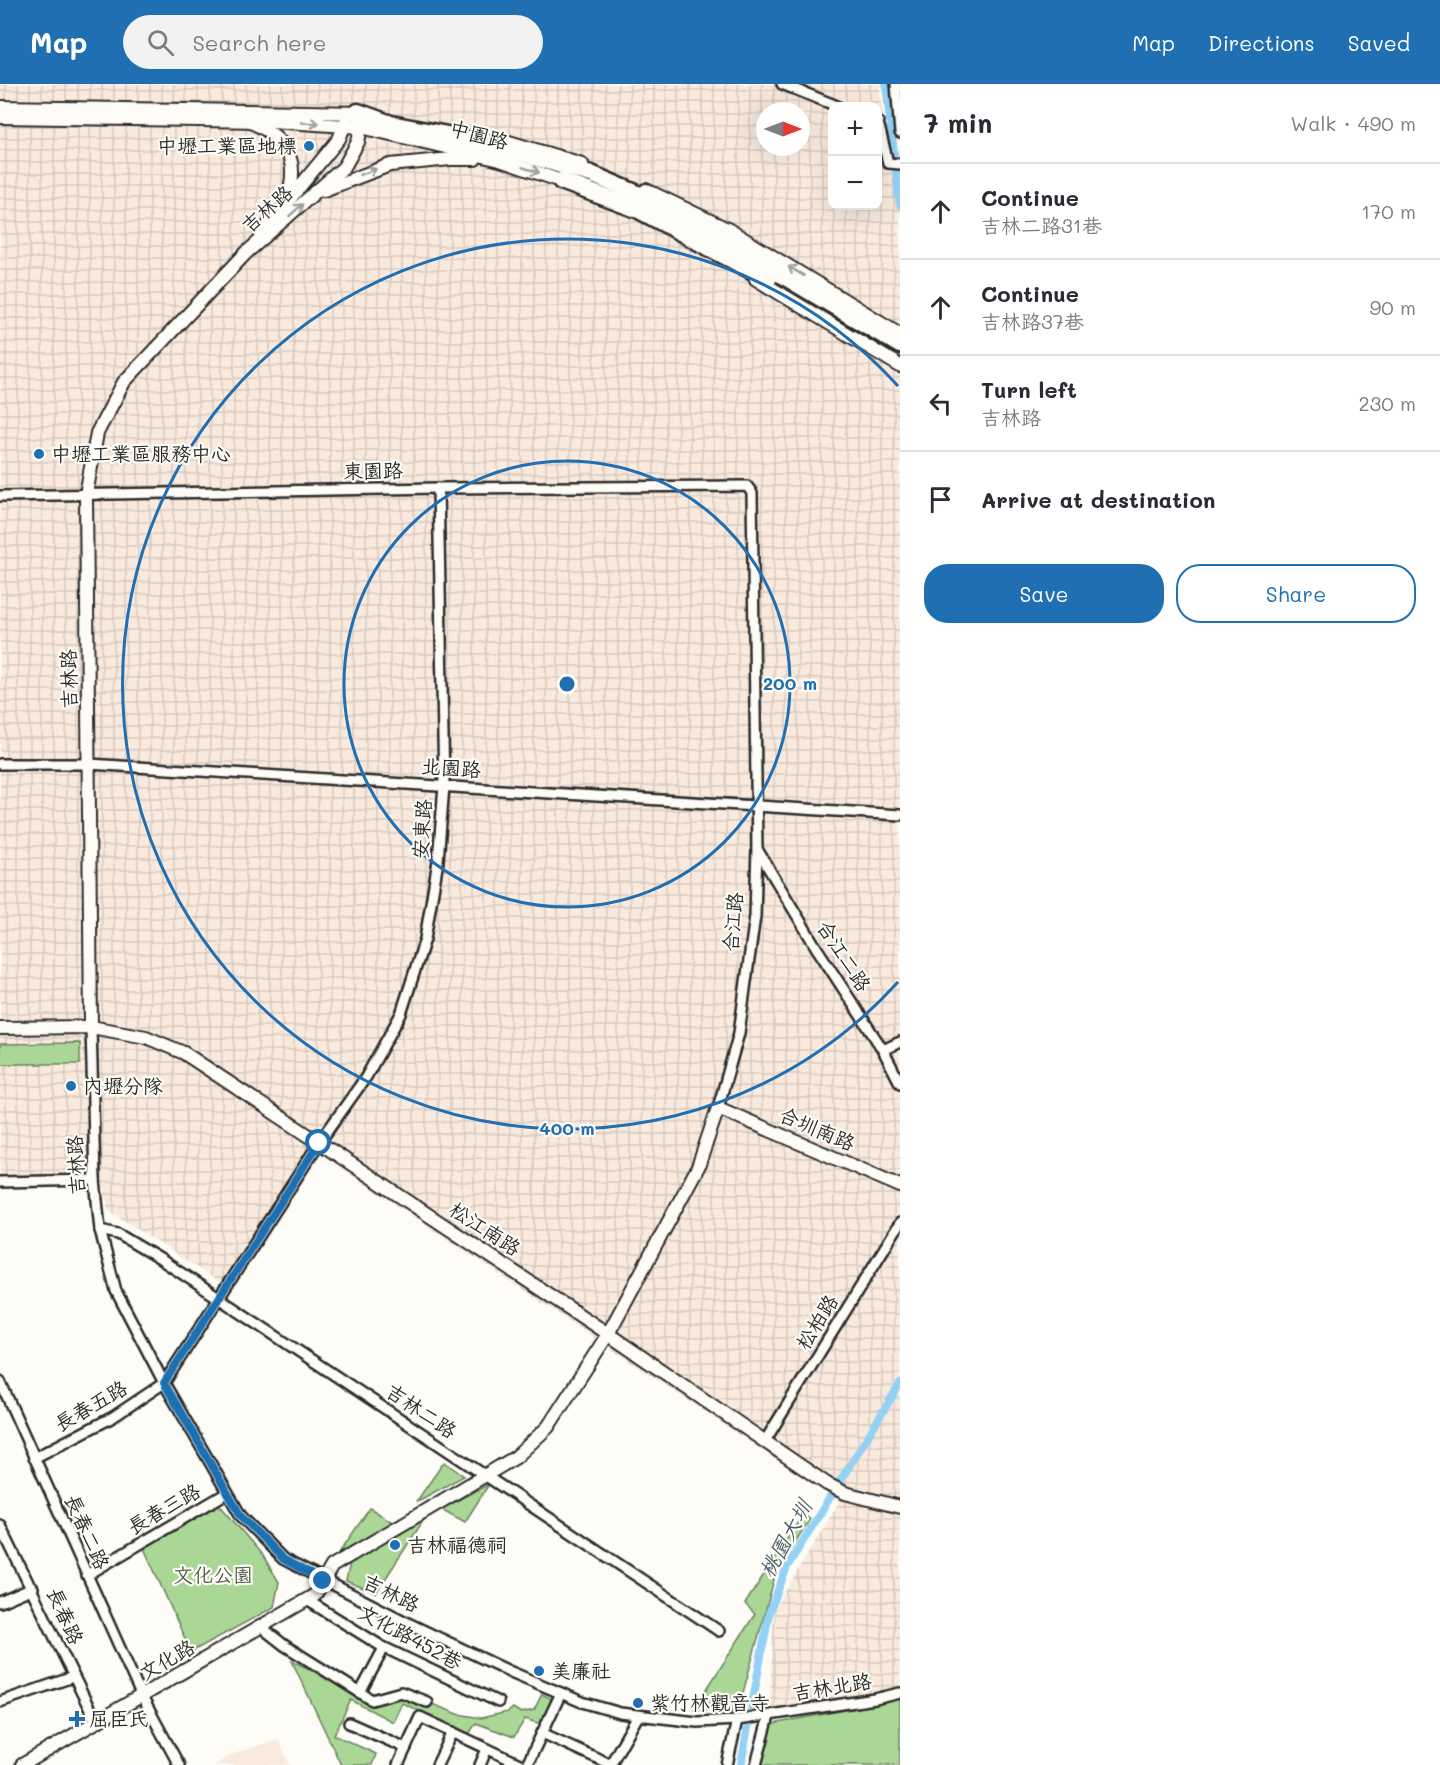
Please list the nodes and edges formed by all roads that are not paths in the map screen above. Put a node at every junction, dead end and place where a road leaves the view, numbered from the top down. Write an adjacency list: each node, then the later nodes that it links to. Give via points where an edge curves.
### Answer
1 (782, 84): 3 (street)
2 (896, 84): 9 (street)
3 (828, 102)
4 (0, 107): 6 (street, 中園路)
5 (0, 117): 7 (street)
6 (356, 117): 8 (street); 11 (street, 中園路); 14 (street, 吉林路, via 353,155); 16 (highway, via 483,142 548,161 591,174); 18 (street, 中園路, one-way to 6, via 729,230 605,172 513,142)
7 (248, 121): 8 (street, one-way to 8); 15 (street, via 274,134 292,161 293,179)
8 (346, 126): 15 (street, 吉林路)
9 (900, 133)
10 (882, 138): 12 (street, via 888,163)
11 (500, 160): 13 (street, 中園路, one-way to 13); 14 (street, one-way to 11, via 390,165 451,159)
12 (900, 164)
13 (561, 181): 16 (highway); 19 (street, 中園路, via 666,228)
14 (314, 194): 17 (street, 吉林路, one-way to 14)
15 (287, 201): 17 (street, 吉林路)
16 (642, 203): 20 (highway, via 698,225); 21 (highway)
17 (246, 254): 25 (street, 吉林路, via 124,382 97,433)
18 (900, 334)
19 (865, 345): 21 (street); 22 (street, 中園路)
20 (900, 345)
21 (900, 358)
22 (900, 366)
23 (747, 486): 24 (street, 東園路); 30 (street, 合江路, via 752,493)
24 (438, 488): 25 (street, 東園路); 29 (street, 安東路)
25 (86, 495): 26 (street, 東園路); 28 (street, 吉林路)
26 (0, 496)
27 (0, 764): 28 (street, 北園路)
28 (89, 764): 29 (street, 北園路); 33 (street, 吉林路)
29 (444, 786): 30 (street, 北園路); 39 (street, 安東路, via 438,861 425,939 405,1005 366,1077)
30 (756, 806): 31 (street, 北園路); 32 (street, 合江路)
31 (900, 815)
32 (758, 849): 36 (street, 合江二路); 38 (street, 合江路, via 755,916 739,1033)
33 (91, 1027): 34 (street, 松江南路); 39 (street, 松江南路, via 146,1037 184,1053); 40 (street, 吉林路)
34 (0, 1028)
35 (900, 1042): 36 (street)
36 (883, 1050): 37 (street, 合江二路)
37 (900, 1083)
38 (718, 1108): 42 (street, 合圳南路); 46 (street, 合江路, via 698,1167)
39 (319, 1143): 45 (street, 安東路); 46 (street, 松江南路)
40 (95, 1180): 41 (street); 44 (street, 吉林路)
41 (0, 1182)
42 (900, 1186)
43 (900, 1223): 49 (street, 松柏路)
44 (100, 1230): 45 (street, 吉林二路, via 118,1234); 48 (street, 吉林路, via 116,1291)
45 (221, 1299): 48 (street, 安東路); 51 (street, 吉林二路)
46 (608, 1334): 49 (street, 松江南路); 51 (street, 合江路, via 543,1433 516,1457)
47 (0, 1381): 50 (street, 長春二路)
48 (164, 1383): 50 (street, 長春五路, via 113,1417); 52 (street, 吉林路)
49 (765, 1441): 53 (street, 松江南路, via 845,1493)
50 (34, 1458): 55 (street, 長春二路)
51 (484, 1476): 56 (street, 文化路, via 332,1566); 61 (street, 吉林二路)
52 (227, 1494): 55 (street, 長春三路); 56 (street, 吉林路, via 241,1516 283,1559)
53 (900, 1507)
54 (0, 1526): 57 (street, 長春路)
55 (87, 1575): 67 (street, 長春二路)
56 (323, 1581): 58 (street, 文化路); 65 (street, 吉林路)
57 (33, 1588): 59 (street); 63 (street, 長春路)
58 (307, 1600): 60 (street, 文化路); 62 (street, 文化路452巷)
59 (0, 1602)
60 (261, 1627): 64 (street); 67 (street, 文化路)
61 (719, 1631)
62 (384, 1648): 64 (street); 70 (street, 文化路452巷)
63 (73, 1677): 68 (street); 74 (street, 長春路)
64 (360, 1693): 69 (street, via 372,1700 402,1692)
65 (561, 1693): 71 (street, 吉林路); 77 (street)
66 (900, 1693): 72 (street, 吉林北路)
67 (142, 1697): 74 (street, 文化路); 81 (street, 長春二路)
68 (0, 1702)
69 (427, 1702)
70 (498, 1702)
71 (638, 1716): 73 (street, 吉林路, via 697,1722); 87 (street)
72 (769, 1716): 73 (street, 吉林路); 89 (street)
73 (741, 1719): 88 (street)
74 (96, 1722): 80 (street, 文化路)
75 (349, 1723): 78 (street)
76 (453, 1732): 78 (street, via 420,1717); 79 (street); 83 (street)
77 (542, 1733): 86 (street); 87 (street)
78 (406, 1748): 82 (street)
79 (487, 1749): 84 (street); 85 (street)
80 (22, 1765)
81 (178, 1765)
82 (398, 1765)
83 (437, 1765)
84 (480, 1765)
85 (522, 1765)
86 (527, 1765)
87 (611, 1765)
88 (727, 1765)
89 (756, 1765)

